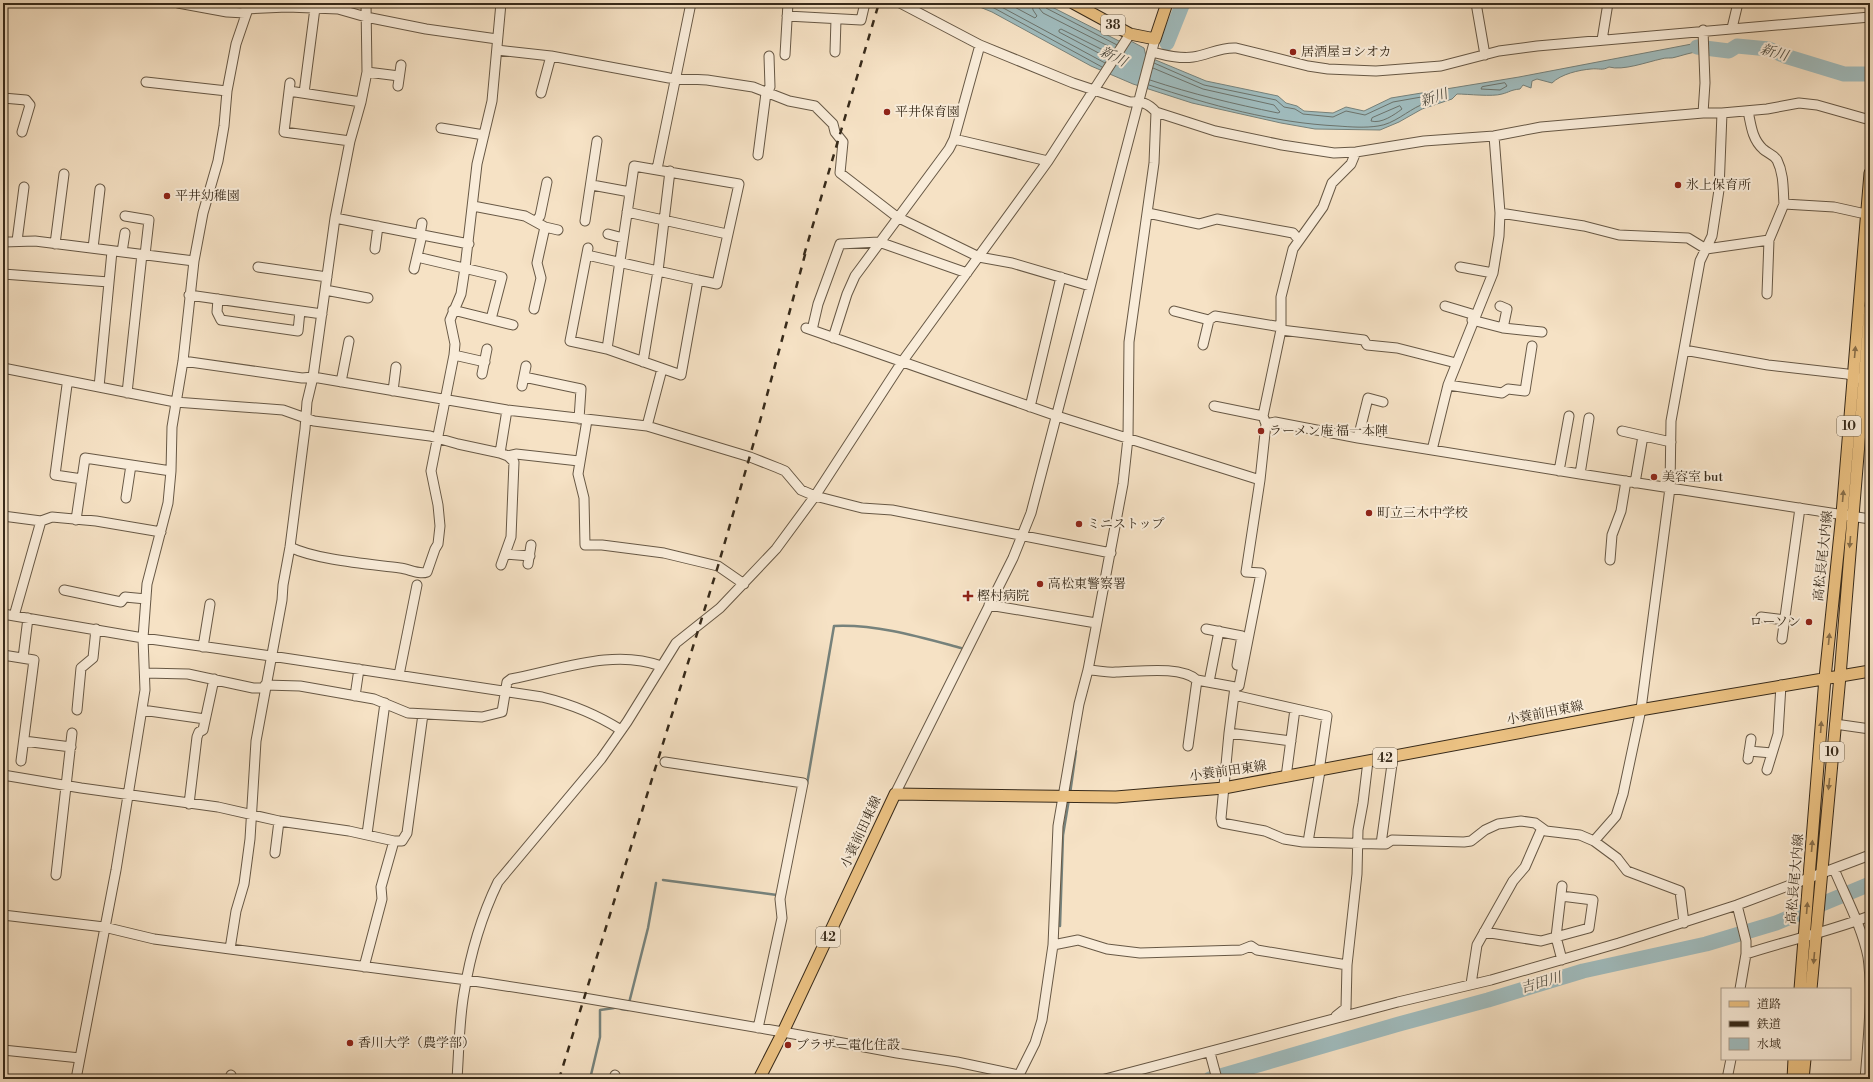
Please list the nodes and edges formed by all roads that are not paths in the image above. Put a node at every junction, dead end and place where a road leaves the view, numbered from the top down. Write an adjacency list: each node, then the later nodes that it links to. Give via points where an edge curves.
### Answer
1 (178, 3): 13 (street, via 227,12)
2 (366, 3): 16 (street)
3 (501, 3): 22 (street)
4 (691, 3): 35 (street)
5 (788, 3): 15 (street)
6 (865, 3): 18 (street, via 861,20)
7 (900, 3): 24 (street)
8 (1073, 3): 21 (main road, 38)
9 (1167, 3): 25 (main road)
10 (1476, 3): 29 (street)
11 (1608, 3): 23 (street)
12 (1738, 3): 19 (street)
13 (247, 8): 14 (street); 39 (street, via 236,44)
14 (315, 8): 16 (street, via 338,9); 40 (street)
15 (787, 16): 18 (street); 28 (street)
16 (366, 17): 22 (street, via 426,29); 33 (street)
17 (1870, 17): 19 (street)
18 (836, 18): 27 (street)
19 (1732, 28): 20 (street)
20 (1703, 30): 23 (street); 48 (street)
21 (1128, 36): 25 (main road, 38); 38 (street)
22 (497, 38): 26 (street)
23 (1602, 40): 29 (street, via 1515,48)
24 (980, 45): 38 (street); 55 (street)
25 (1153, 49): 29 (street, via 1170,57 1192,57 1236,48 1308,66 1376,71 1441,66); 44 (street)
26 (497, 50): 30 (street); 53 (street, via 492,101)
27 (835, 52)
28 (785, 55)
29 (1485, 55)
30 (551, 56): 35 (street); 41 (street)
31 (769, 56): 42 (street, via 770,87)
32 (401, 65): 34 (street)
33 (366, 72): 34 (street); 45 (street)
34 (399, 76): 37 (street)
35 (676, 78): 42 (street, via 753,87); 61 (street)
36 (146, 82): 39 (street)
37 (398, 86)
38 (1094, 90): 44 (street, via 1130,102); 60 (street)
39 (227, 91): 106 (street, via 218,161 203,213)
40 (304, 93): 45 (street); 56 (street, via 290,87 284,132)
41 (541, 93)
42 (766, 93): 59 (street); 77 (street, via 815,106 833,124 835,132 843,142 840,173)
43 (3, 98): 52 (street, via 26,100 30,105)
44 (1139, 101): 46 (street, via 1150,105); 120 (street)
45 (361, 102): 56 (street)
46 (1156, 112): 58 (street, via 1215,131 1282,145 1334,153); 73 (street, via 1154,163)
47 (1748, 112): 49 (street); 50 (street, via 1798,103 1817,105); 70 (street, via 1755,141 1778,162 1783,177)
48 (1703, 113): 49 (street); 54 (street, via 1541,128)
49 (1722, 113): 100 (street, via 1719,190 1712,236)
50 (1870, 120)
51 (441, 128): 53 (street)
52 (22, 132)
53 (484, 135): 71 (street, via 477,164)
54 (1494, 136): 58 (street, via 1424,141); 75 (street)
55 (954, 139): 60 (street); 77 (street)
56 (350, 141): 78 (street)
57 (597, 141): 66 (street)
58 (1356, 152): 91 (street, via 1351,164 1332,183 1323,207)
59 (758, 155)
60 (1048, 161): 105 (street)
61 (657, 169): 62 (street); 69 (street, via 634,166)
62 (670, 171): 81 (street); 88 (street, via 739,184)
63 (1870, 173): 74 (main road, 高松長尾大内線 / 10)
64 (64, 174): 96 (street)
65 (547, 182): 79 (street, via 540,216)
66 (592, 185): 69 (street); 80 (street)
67 (24, 188): 93 (street)
68 (100, 188): 98 (street)
69 (630, 192): 72 (street)
70 (1784, 204): 74 (street, via 1834,207); 92 (street)
71 (473, 206): 79 (street, via 525,216); 97 (street)
72 (627, 212): 81 (street); 90 (street)
73 (1148, 213): 91 (street, via 1199,224 1217,219 1293,233); 185 (street, via 1129,342)
74 (1868, 213): 160 (main road, 高松長尾大内線 / 10, one-way to 74)
75 (1500, 214): 100 (street, via 1584,226 1618,235 1688,238); 114 (street)
76 (125, 216): 103 (street, via 149,220)
77 (897, 217): 95 (street); 105 (street)
78 (335, 218): 83 (street); 116 (street)
79 (536, 221): 84 (street)
80 (585, 221)
81 (664, 221): 88 (street); 112 (street)
82 (422, 223): 89 (street)
83 (381, 224): 89 (street); 99 (street)
84 (545, 227): 85 (street); 128 (street, via 533,263 541,278)
85 (558, 230)
86 (125, 233): 102 (street)
87 (608, 234): 90 (street)
88 (727, 234): 118 (street, via 716,284)
89 (421, 235): 97 (street); 104 (street)
90 (623, 238): 107 (street)
91 (1299, 240): 138 (street, via 1293,249 1280,297)
92 (1769, 240): 100 (street); 122 (street)
93 (17, 241): 94 (street); 96 (street)
94 (3, 242)
95 (879, 242): 113 (street); 142 (street, via 855,276); 142 (street, via 840,244 809,329)
96 (55, 244): 98 (street)
97 (469, 244): 110 (street)
98 (93, 248): 101 (street)
99 (375, 249)
100 (1706, 249): 148 (street, via 1700,261)
101 (112, 251): 102 (street); 119 (street)
102 (122, 252): 103 (street)
103 (143, 254): 106 (street); 168 (street)
104 (417, 257): 110 (street); 111 (street)
105 (979, 257): 113 (street); 117 (street)
106 (194, 261): 123 (street)
107 (620, 262): 112 (street); 147 (street); 147 (street, via 588,252 570,341)
108 (258, 267): 116 (street)
109 (1460, 267): 114 (street)
110 (465, 268): 130 (street, via 461,294); 135 (street, via 502,277)
111 (414, 269)
112 (658, 270): 118 (street); 152 (street)
113 (967, 273): 153 (street)
114 (1493, 273): 134 (street)
115 (3, 274): 119 (street)
116 (327, 277): 121 (street)
117 (1061, 277): 120 (street); 173 (street)
118 (698, 280): 158 (street, via 681,375)
119 (109, 282): 166 (street)
120 (1090, 286): 175 (street)
121 (325, 290): 124 (street); 133 (street)
122 (1767, 294)
123 (189, 295): 125 (street); 150 (street)
124 (368, 298)
125 (218, 299): 131 (street); 131 (street, via 217,312 221,320 298,331)
126 (1445, 306): 134 (street)
127 (1500, 306): 139 (street, via 1506,309)
128 (534, 308)
129 (1870, 308): 141 (main road, 高松長尾大内線 / 10)
130 (453, 310): 135 (street); 149 (street, via 450,320 455,344)
131 (300, 311): 133 (street)
132 (1174, 311): 136 (street)
133 (322, 314): 161 (street)
134 (1473, 318): 139 (street); 154 (street)
135 (491, 319): 137 (street)
136 (1209, 320): 138 (street, via 1215,316); 144 (street)
137 (513, 325)
138 (1281, 328): 154 (street, via 1364,340 1367,345 1397,348); 180 (street)
139 (1504, 328): 140 (street)
140 (1542, 332)
141 (1869, 333): 162 (main road, 高松長尾大内線 / 10)
142 (833, 338): 153 (street)
143 (349, 341): 163 (street)
144 (1204, 345)
145 (1532, 346): 165 (street, via 1525,391 1508,388 1502,393)
146 (487, 348): 151 (street)
147 (607, 349): 152 (street)
148 (1684, 350): 160 (street, via 1768,365 1825,370); 187 (street, via 1671,421)
149 (454, 355): 151 (street); 169 (street)
150 (183, 361): 161 (street); 170 (street)
151 (485, 362): 159 (street)
152 (643, 362): 158 (street)
153 (902, 362): 173 (street); 199 (street)
154 (1456, 363): 165 (street)
155 (526, 366): 179 (street, via 523,381 581,389)
156 (396, 367): 167 (street)
157 (3, 368): 166 (street)
158 (662, 369): 181 (street)
159 (482, 374)
160 (1853, 376): 162 (street); 202 (main road, 高松長尾大内線 / 10, one-way to 160)
161 (313, 378): 163 (street); 177 (street)
162 (1867, 381): 202 (main road, 高松長尾大内線 / 10)
163 (341, 382): 167 (street)
164 (67, 385): 195 (street, via 55,475)
165 (1448, 385): 188 (street)
166 (99, 387): 168 (street)
167 (393, 391): 169 (street)
168 (127, 393): 170 (street)
169 (445, 399): 174 (street); 184 (street)
170 (175, 402): 177 (street, via 283,410); 193 (street)
171 (1383, 402): 186 (street, via 1368,398)
172 (1214, 406): 180 (street)
173 (1030, 407): 175 (street)
174 (507, 410): 179 (street); 189 (street)
175 (1057, 416): 185 (street); 208 (street, via 1031,513)
176 (1569, 416): 192 (street)
177 (305, 418): 184 (street); 210 (street)
178 (1589, 418): 194 (street)
179 (583, 420): 181 (street); 190 (street)
180 (1265, 420): 186 (street); 196 (street)
181 (647, 426): 199 (street, via 778,468 785,471 801,490)
182 (1622, 431): 183 (street)
183 (1643, 436): 187 (street); 197 (street)
184 (438, 438): 189 (street); 210 (street, via 431,471 440,526 438,544 427,572 424,574 405,568 318,556)
185 (1128, 438): 196 (street); 211 (street)
186 (1358, 438): 188 (street)
187 (1671, 442): 198 (street)
188 (1432, 450): 192 (street)
189 (504, 454): 190 (street); 212 (street, via 514,462 511,537)
190 (579, 461): 215 (street, via 578,474 584,498 585,545 664,553 718,566)
191 (131, 465): 193 (street); 195 (street, via 85,458); 200 (street)
192 (1559, 470): 194 (street)
193 (171, 472): 207 (street, via 168,504)
194 (1580, 474): 197 (street)
195 (82, 479): 205 (street)
196 (1260, 480): 249 (street, via 1246,572 1261,574 1239,686)
197 (1630, 482): 198 (street); 213 (street, via 1612,535)
198 (1670, 488): 201 (street); 254 (street)
199 (815, 496): 208 (street, via 862,508 892,510); 215 (street, via 776,549)
200 (126, 498)
201 (1800, 508): 202 (street); 225 (street)
202 (1847, 515): 204 (street); 242 (main road, 高松長尾大内線 / 10, one-way to 242); 243 (main road, 高松長尾大内線 / 10, one-way to 202)
203 (3, 516): 206 (street)
204 (1870, 519)
205 (76, 520): 206 (street, via 52,517); 207 (street)
206 (41, 521): 222 (street)
207 (160, 532): 218 (street, via 147,584)
208 (1022, 536): 211 (street); 220 (street)
209 (531, 545): 212 (street, via 529,560)
210 (290, 548): 234 (street)
211 (1111, 553): 226 (street)
212 (505, 554): 214 (street)
213 (1610, 560)
214 (501, 565)
215 (744, 584): 236 (street, via 720,608 676,644)
216 (417, 585): 241 (street)
217 (64, 590): 218 (street, via 121,602 125,597)
218 (146, 599): 230 (street)
219 (210, 604): 232 (street)
220 (989, 605): 226 (street); 280 (street)
221 (3, 614): 222 (street)
222 (14, 616): 224 (street)
223 (1761, 617): 225 (street)
224 (28, 618): 227 (street); 235 (street)
225 (1785, 620): 231 (street)
226 (1096, 623): 238 (street)
227 (96, 629): 230 (street); 255 (street, via 93,658 81,668)
228 (1206, 629): 229 (street)
229 (1219, 631): 246 (street); 249 (street, via 1242,636)
230 (143, 638): 232 (street); 240 (street)
231 (1782, 639)
232 (203, 647): 234 (street)
233 (3, 656): 235 (street)
234 (271, 656): 237 (street); 248 (street)
235 (23, 658): 266 (street, via 34,660)
236 (661, 666): 250 (street, via 645,660 601,660 511,679 507,682); 261 (street)
237 (360, 669): 241 (street); 251 (street)
238 (1088, 670): 245 (street, via 1159,670 1192,676); 282 (street, via 1079,704)
239 (1870, 671): 242 (main road, 小蓑前田東線 / 42)
240 (145, 673): 244 (street, via 188,674); 256 (street)
241 (399, 675): 250 (street)
242 (1840, 676): 243 (main road, 小蓑前田東線 / 42); 259 (main road, 高松長尾大内線 / 10)
243 (1825, 678): 247 (main road, 小蓑前田東線 / 42); 297 (main road, 高松長尾大内線 / 10, one-way to 243)
244 (214, 679): 248 (street, via 253,688); 258 (street)
245 (1197, 680): 246 (street); 267 (street)
246 (1209, 682): 249 (street)
247 (1781, 685): 254 (main road, 小蓑前田東線 / 42); 269 (street, via 1778,734)
248 (265, 687): 251 (street, via 300,686); 284 (street, via 256,742)
249 (1234, 689): 253 (street); 263 (street)
250 (505, 692): 257 (street, via 502,712 494,715 482,717); 261 (street, via 558,701 602,718)
251 (355, 696): 252 (street)
252 (385, 703): 257 (street, via 408,713); 287 (street)
253 (1295, 709): 265 (street); 275 (street, via 1327,716)
254 (1641, 709): 270 (main road, 小蓑前田東線 / 42); 290 (street, via 1616,816)
255 (77, 710)
256 (142, 710): 258 (street); 281 (street)
257 (422, 714): 288 (street, via 407,833 402,841)
258 (205, 718): 283 (street, via 203,730 197,737)
259 (1835, 724): 260 (street); 297 (main road, 高松長尾大内線 / 10, one-way to 297)
260 (1870, 729)
261 (621, 730): 315 (street, via 601,758 498,882 479,929)
262 (72, 733): 268 (street)
263 (1229, 733): 265 (street); 279 (street)
264 (1751, 738): 269 (street, via 1749,755)
265 (1291, 741): 277 (street)
266 (24, 742): 268 (street); 271 (street)
267 (1188, 746)
268 (70, 747): 278 (street)
269 (1772, 753): 274 (street)
270 (1393, 757): 272 (main road, 小蓑前田東線 / 42); 292 (street)
271 (21, 761)
272 (1368, 761): 275 (main road, 小蓑前田東線 / 42); 291 (street)
273 (665, 762): 321 (street, via 803,783 780,899 782,918)
274 (1767, 770)
275 (1319, 771): 277 (main road, 小蓑前田東線 / 42); 289 (street)
276 (3, 775): 278 (street)
277 (1286, 777): 279 (main road, 小蓑前田東線 / 42)
278 (66, 785): 281 (street); 296 (street)
279 (1224, 788): 282 (main road, 小蓑前田東線 / 42, via 1116,797); 289 (street, via 1222,823 1265,831 1284,839)
280 (895, 794): 282 (main road, 小蓑前田東線 / 42); 322 (main road, 小蓑前田東線 / 42)
281 (128, 795): 283 (street); 305 (street)
282 (1063, 797): 309 (street, via 1055,864)
283 (189, 804): 284 (street, via 218,807)
284 (252, 816): 285 (street); 310 (street, via 244,884 236,910)
285 (279, 821): 287 (street); 293 (street)
286 (1542, 828): 290 (street, via 1546,831 1580,835); 292 (street, via 1535,823 1521,821 1498,824 1484,830 1472,841 1392,840); 306 (street, via 1525,867 1513,881)
287 (368, 834): 288 (street)
288 (394, 841): 314 (street, via 380,888 382,899)
289 (1308, 842): 291 (street)
290 (1594, 842): 304 (street, via 1617,858 1627,871 1680,891)
291 (1357, 843): 292 (street); 313 (street, via 1357,874)
292 (1381, 844)
293 (275, 853)
294 (1870, 855): 295 (street)
295 (1836, 873): 297 (street); 302 (street)
296 (56, 874)
297 (1814, 879): 300 (street); 307 (main road, 高松長尾大内線 / 10)
298 (1562, 886): 299 (street)
299 (1561, 896): 308 (street); 308 (street, via 1593,900 1589,928)
300 (1737, 905): 304 (street); 311 (street, via 1746,941)
301 (3, 915): 305 (street)
302 (1855, 917): 303 (street); 307 (street); 338 (street, via 1865,944 1869,975)
303 (1870, 919)
304 (1684, 923): 312 (street)
305 (104, 927): 310 (street, via 154,939); 325 (street)
306 (1484, 932): 308 (street, via 1541,941); 316 (street, via 1477,945)
307 (1810, 932): 311 (street); 318 (main road, 高松長尾大内線 / 10); 319 (main road, 高松長尾大内線 / 10, one-way to 319)
308 (1556, 937): 312 (street)
309 (1053, 945): 313 (street, via 1078,940 1107,949 1140,953 1241,950 1251,946 1257,950); 329 (street, via 1042,1020)
310 (230, 949): 314 (street)
311 (1746, 954): 317 (street)
312 (1562, 960): 316 (street)
313 (1348, 965): 320 (street, via 1346,1008)
314 (364, 967): 315 (street)
315 (467, 980): 321 (street); 331 (street)
316 (1471, 984): 320 (street)
317 (1740, 988)
318 (1800, 988)
319 (1811, 988)
320 (1332, 1019): 324 (street)
321 (758, 1028): 322 (street)
322 (783, 1032): 329 (street, via 897,1054 958,1062); 332 (main road, 小蓑前田東線 / 42)
323 (3, 1050): 325 (street)
324 (1210, 1053): 333 (street); 334 (street)
325 (80, 1058): 330 (street)
326 (1731, 1060): 335 (street)
327 (1794, 1060): 336 (main road)
328 (1805, 1060): 337 (main road)
329 (1019, 1077)
330 (76, 1079)
331 (457, 1079)
332 (759, 1079)
333 (1105, 1079)
334 (1217, 1079)
335 (1727, 1079)
336 (1793, 1079)
337 (1803, 1079)
338 (1865, 1079)

